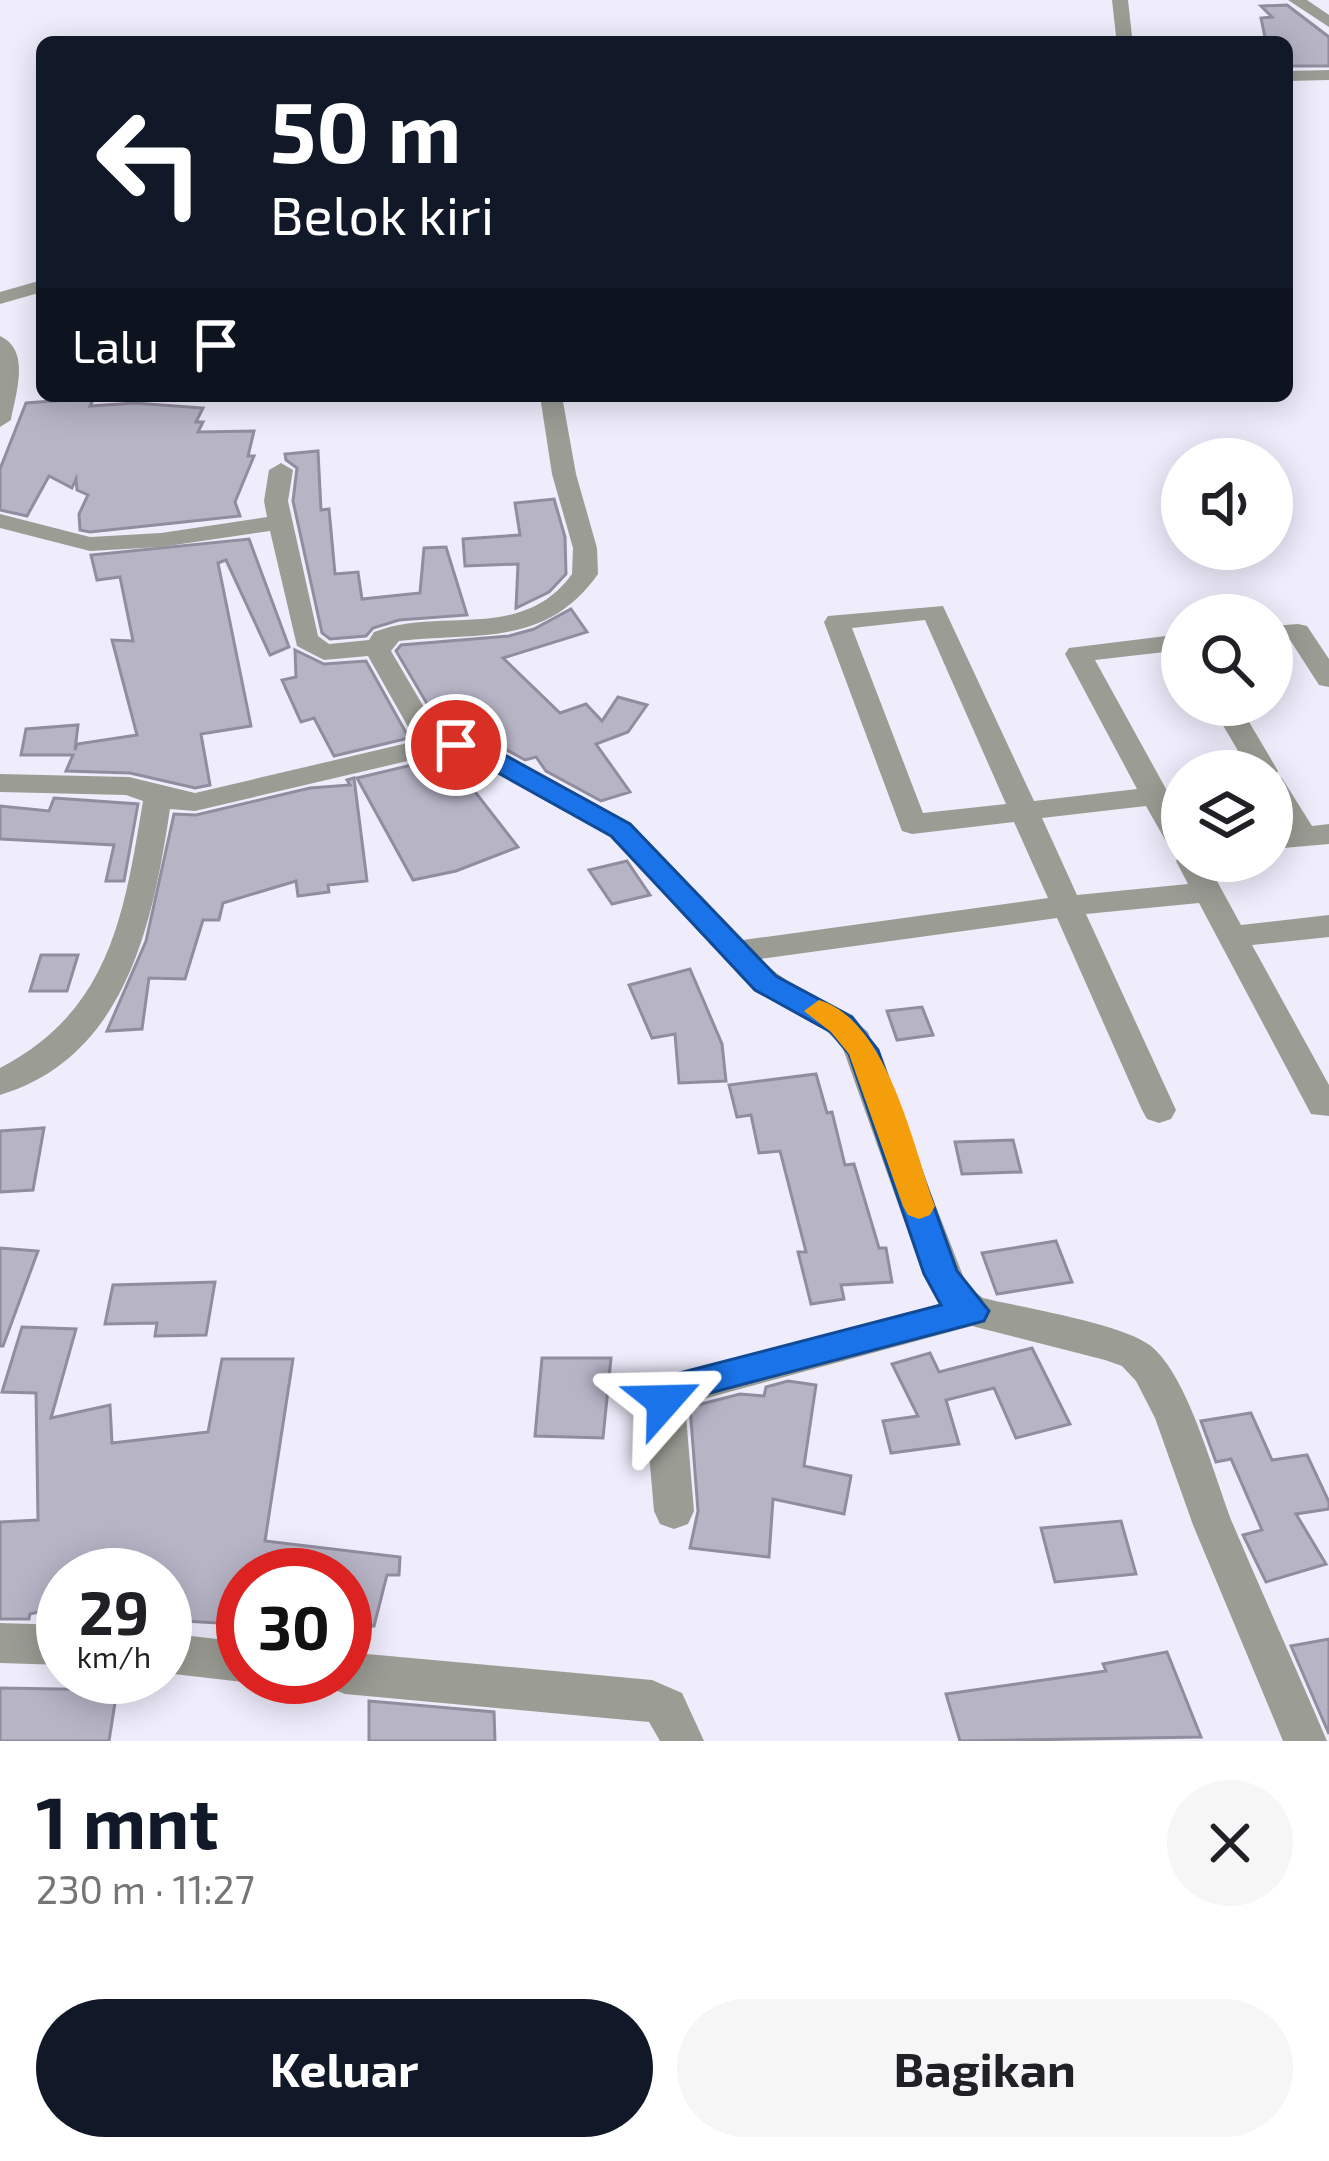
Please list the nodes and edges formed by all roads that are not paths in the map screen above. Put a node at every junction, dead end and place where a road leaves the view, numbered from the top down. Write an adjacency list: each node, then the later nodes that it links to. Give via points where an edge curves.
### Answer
1 (1120, 0): 4 (street)
2 (1296, 0): 3 (street)
3 (1329, 22)
4 (1124, 36)
5 (1329, 75): 6 (street)
6 (1293, 76)
7 (36, 288): 8 (street)
8 (0, 298)
9 (0, 342): 11 (street, via 10,367)
10 (552, 402): 17 (street, via 585,548 578,586 513,623 395,633)
11 (0, 420)
12 (281, 470): 14 (street)
13 (0, 521): 14 (street, via 89,544)
14 (279, 523): 17 (street, via 308,644 324,652)
15 (1293, 632): 18 (street)
16 (1161, 644): 22 (street, via 1078,654)
17 (377, 647): 19 (street)
18 (1329, 679)
19 (433, 746): 21 (street, via 216,799); 32 (street, via 467,746 621,830)
20 (0, 783): 21 (street, via 129,786)
21 (158, 795): 33 (street, via 140,909 112,976 59,1048)
22 (1155, 796): 23 (street); 24 (street)
23 (1161, 807)
24 (1023, 809): 24 (street, via 934,611 837,622 913,824); 29 (street)
25 (1293, 809): 26 (street)
26 (1316, 836)
27 (1202, 882): 28 (street)
28 (1207, 892): 29 (street); 31 (street)
29 (1067, 906): 32 (street); 35 (street)
30 (1329, 926): 31 (street)
31 (1232, 937): 34 (street)
32 (736, 952): 36 (street, via 766,983 842,1024 863,1050 941,1274)
33 (0, 1084)
34 (1323, 1105)
35 (1160, 1110)
36 (972, 1311): 37 (street, via 670,1391 664,1407); 42 (street, via 1110,1345 1149,1370)
37 (674, 1511)
38 (0, 1643): 39 (street)
39 (36, 1644)
40 (372, 1675): 41 (street, via 652,1701 667,1708)
41 (682, 1741)
42 (1305, 1741)

